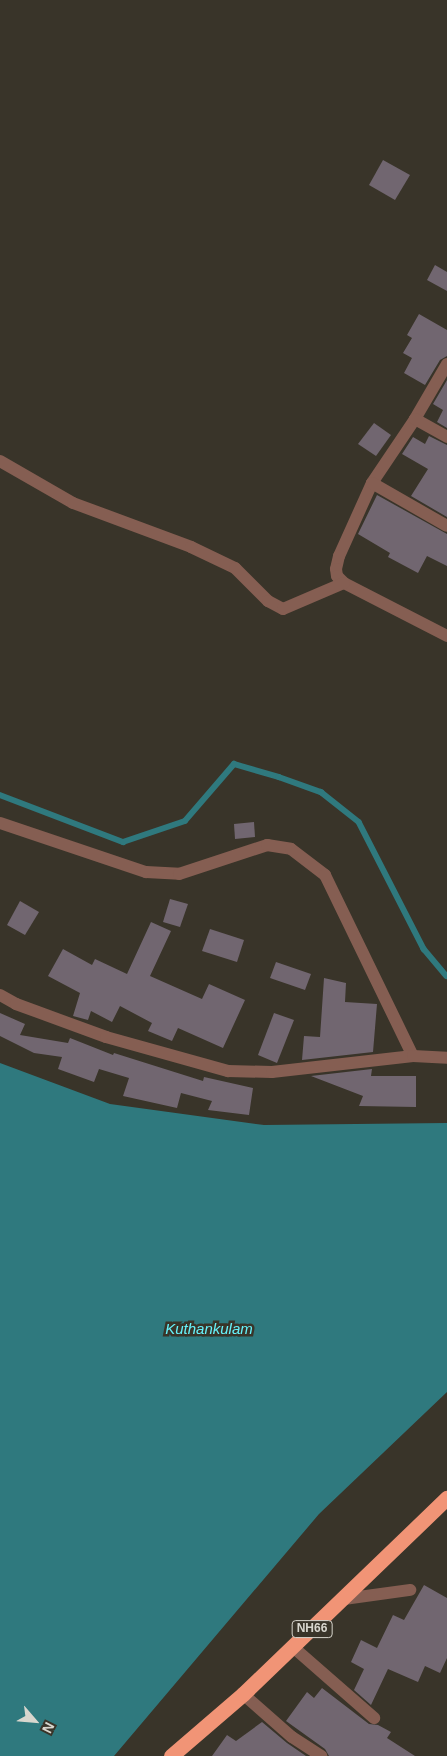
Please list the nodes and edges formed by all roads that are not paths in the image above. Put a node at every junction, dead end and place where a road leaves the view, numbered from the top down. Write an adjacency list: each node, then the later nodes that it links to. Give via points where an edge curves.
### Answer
1 (447, 364): 2 (street)
2 (415, 419): 3 (street); 5 (street)
3 (447, 437)
4 (0, 461): 7 (street, via 74,503 228,564 282,609)
5 (372, 483): 6 (street); 7 (street, via 339,556 337,576)
6 (447, 526)
7 (344, 583): 8 (street)
8 (447, 636)
9 (0, 823): 11 (street, via 146,872 179,874 267,845 291,849 325,875)
10 (0, 994): 11 (street, via 16,1004 106,1037 228,1071 272,1072)
11 (413, 1056): 12 (street)
12 (447, 1058)
13 (447, 1498): 15 (highway, NH66)
14 (410, 1590): 15 (street)
15 (344, 1599): 16 (highway, NH66)
16 (293, 1647): 17 (highway, NH66); 18 (street)
17 (243, 1694): 19 (highway, NH66); 20 (street, via 292,1737)
18 (374, 1718)
19 (171, 1756)
20 (321, 1756)

